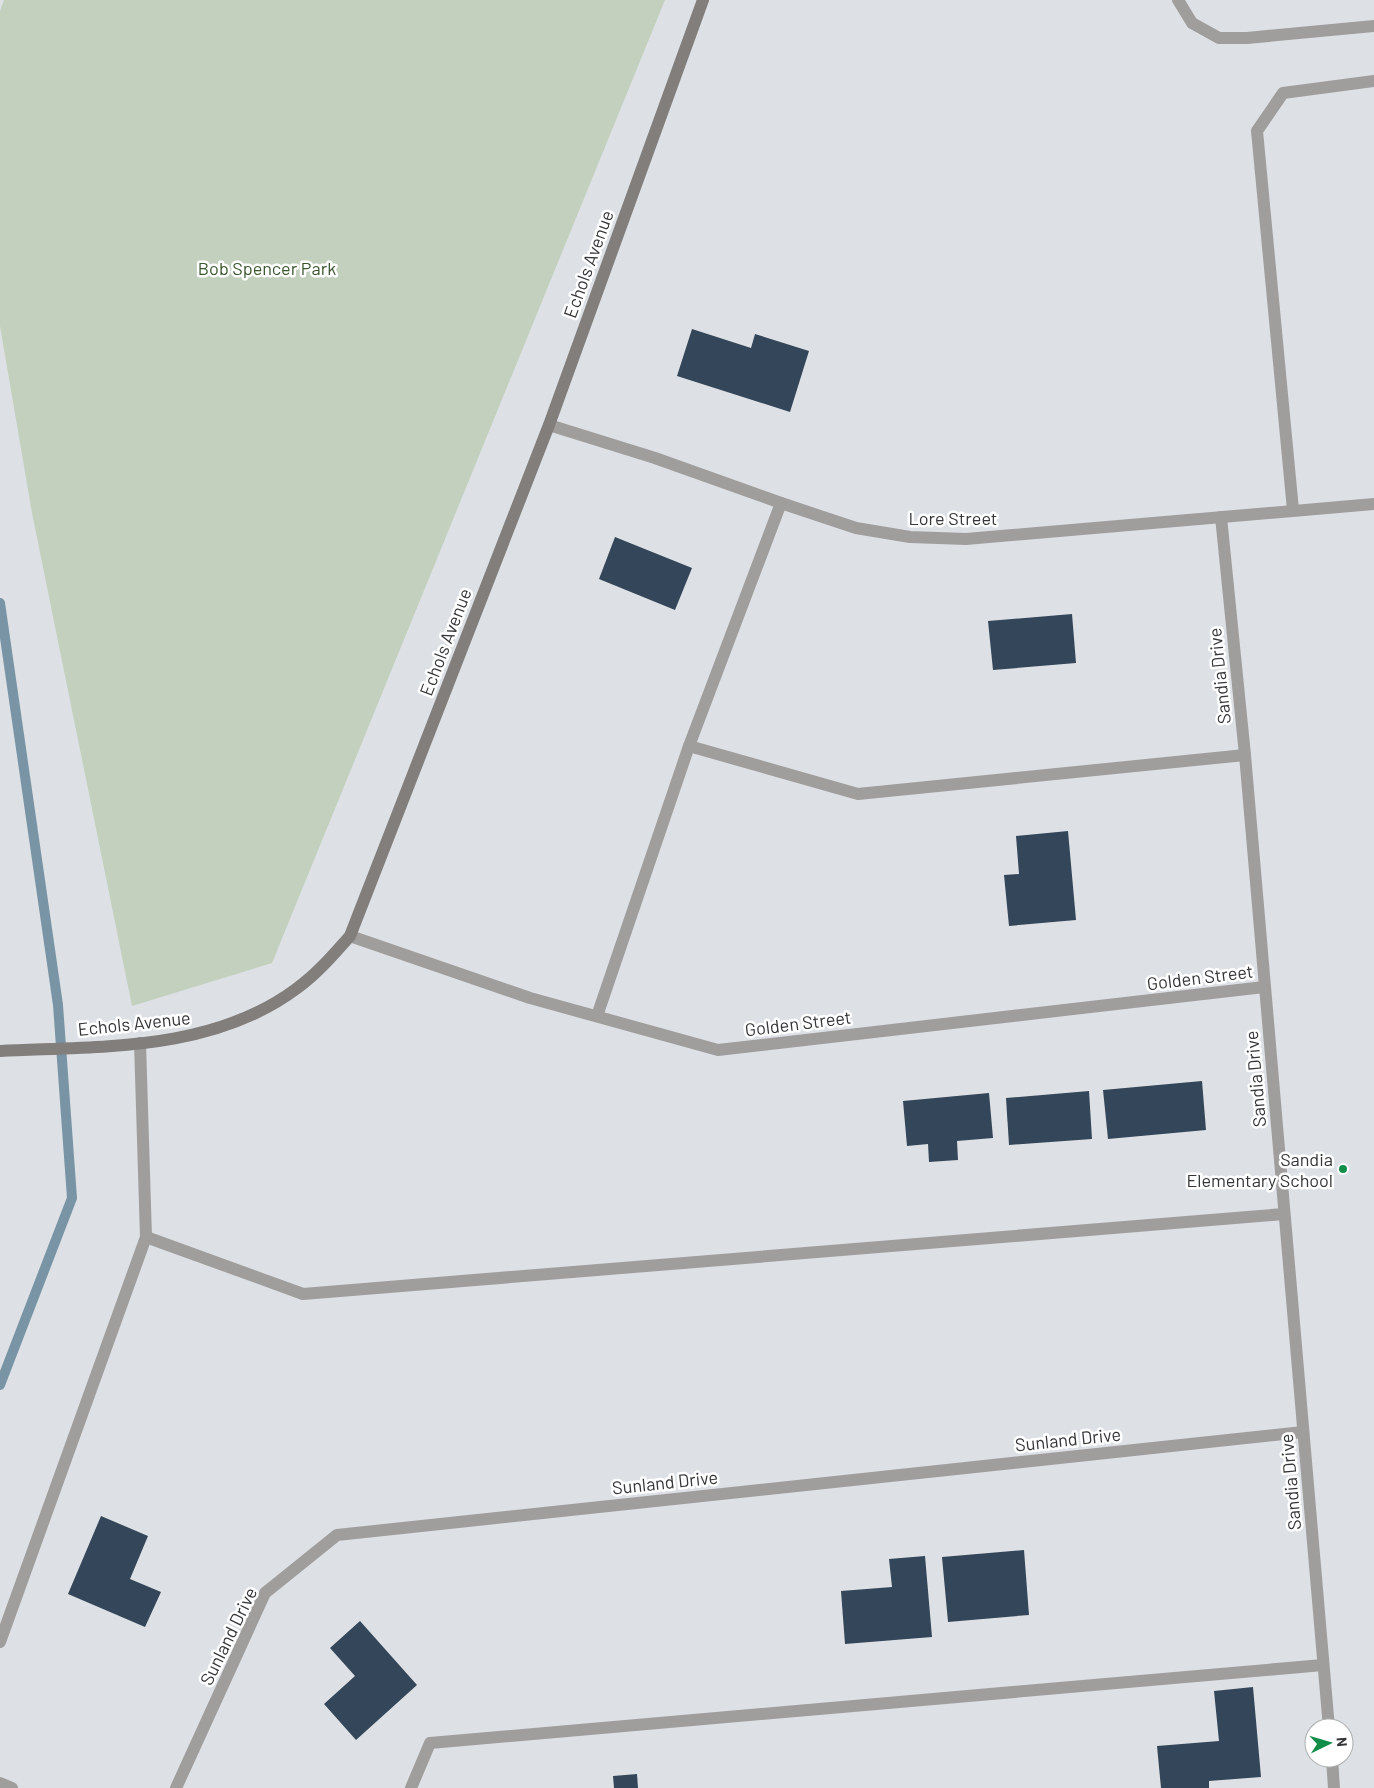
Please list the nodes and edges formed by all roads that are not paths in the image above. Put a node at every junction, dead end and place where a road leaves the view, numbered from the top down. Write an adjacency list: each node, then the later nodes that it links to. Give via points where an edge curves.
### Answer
1 (703, 0): 5 (street, Echols Avenue)
2 (1178, 0): 3 (street, via 1192,23 1220,38)
3 (1374, 26)
4 (1374, 81): 8 (street, via 1283,93 1257,131)
5 (549, 425): 6 (street, Lore Street, via 655,458); 12 (street, Echols Avenue)
6 (781, 503): 9 (street, Lore Street, via 856,528 910,537 956,538); 10 (street)
7 (1374, 504): 8 (street, Lore Street)
8 (1293, 510): 9 (street, Lore Street)
9 (1221, 517): 11 (street, Sandia Drive)
10 (689, 746): 11 (street, via 858,794); 14 (street)
11 (1245, 755): 13 (street, Sandia Drive)
12 (350, 936): 14 (street, Golden Street, via 530,998); 15 (street, Echols Avenue, via 325,965 258,1014 178,1039)
13 (1264, 988): 14 (street, Golden Street, via 718,1050); 17 (street, Sandia Drive)
14 (597, 1016)
15 (140, 1043): 16 (street, Echols Avenue); 18 (street)
16 (0, 1052)
17 (1284, 1214): 18 (street, via 303,1294); 19 (street, Sandia Drive)
18 (146, 1237): 20 (street)
19 (1303, 1432): 21 (street, Sandia Drive); 26 (street, Sunland Drive, via 337,1534 265,1593)
20 (0, 1642)
21 (1324, 1665): 22 (street, Sandia Drive); 27 (street, via 430,1743)
22 (1328, 1718)
23 (1333, 1768): 28 (street)
24 (0, 1783): 25 (street)
25 (12, 1788)
26 (176, 1788)
27 (410, 1788)
28 (1334, 1788)

